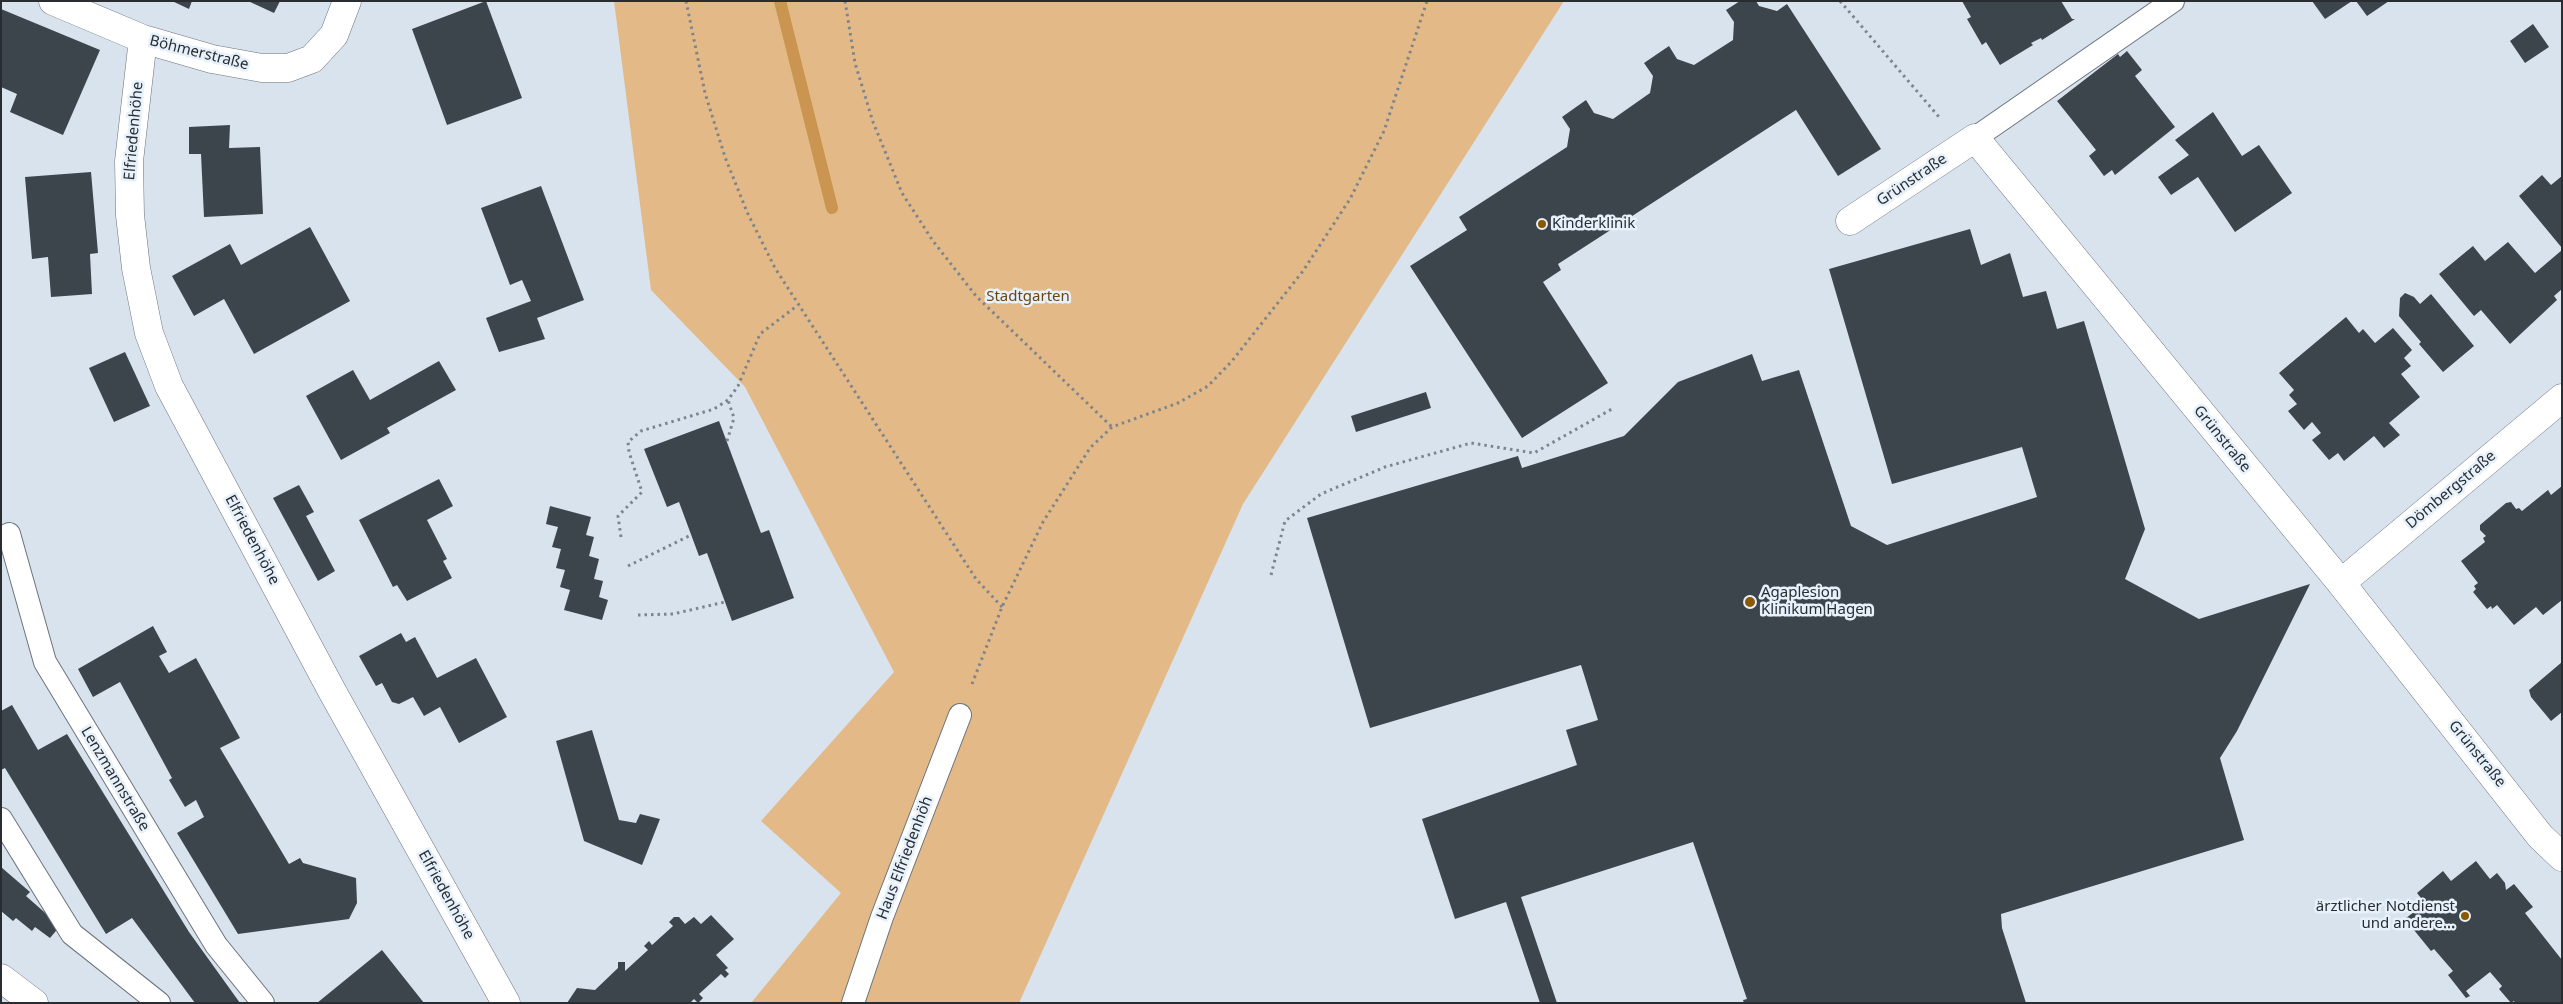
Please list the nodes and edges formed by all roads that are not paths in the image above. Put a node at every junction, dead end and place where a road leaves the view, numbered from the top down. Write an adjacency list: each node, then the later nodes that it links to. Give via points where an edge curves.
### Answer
1 (53, 1): 4 (street, Böhmerstraße)
2 (347, 1): 4 (street, Böhmerstraße, via 334,35 312,59 288,68 262,68 212,59)
3 (2173, 1): 5 (lane)
4 (143, 39): 17 (street, Elfriedenhöhe, via 129,161 130,216 149,333 169,386 332,690)
5 (1975, 138): 6 (street, Grünstraße); 9 (street, Grünstraße)
6 (1850, 221)
7 (2562, 398): 9 (street, Dömbergstraße)
8 (9, 534): 16 (lane, Lenzmannstraße, via 45,662 216,946)
9 (2341, 583): 12 (street, Grünstraße, via 2540,836)
10 (960, 715): 18 (lane, Haus Elfriedenhöh, via 882,917)
11 (1, 819): 15 (lane, via 72,934)
12 (2562, 857)
13 (1, 978): 14 (street)
14 (34, 1003)
15 (159, 1003)
16 (263, 1003)
17 (506, 1003)
18 (853, 1003)

